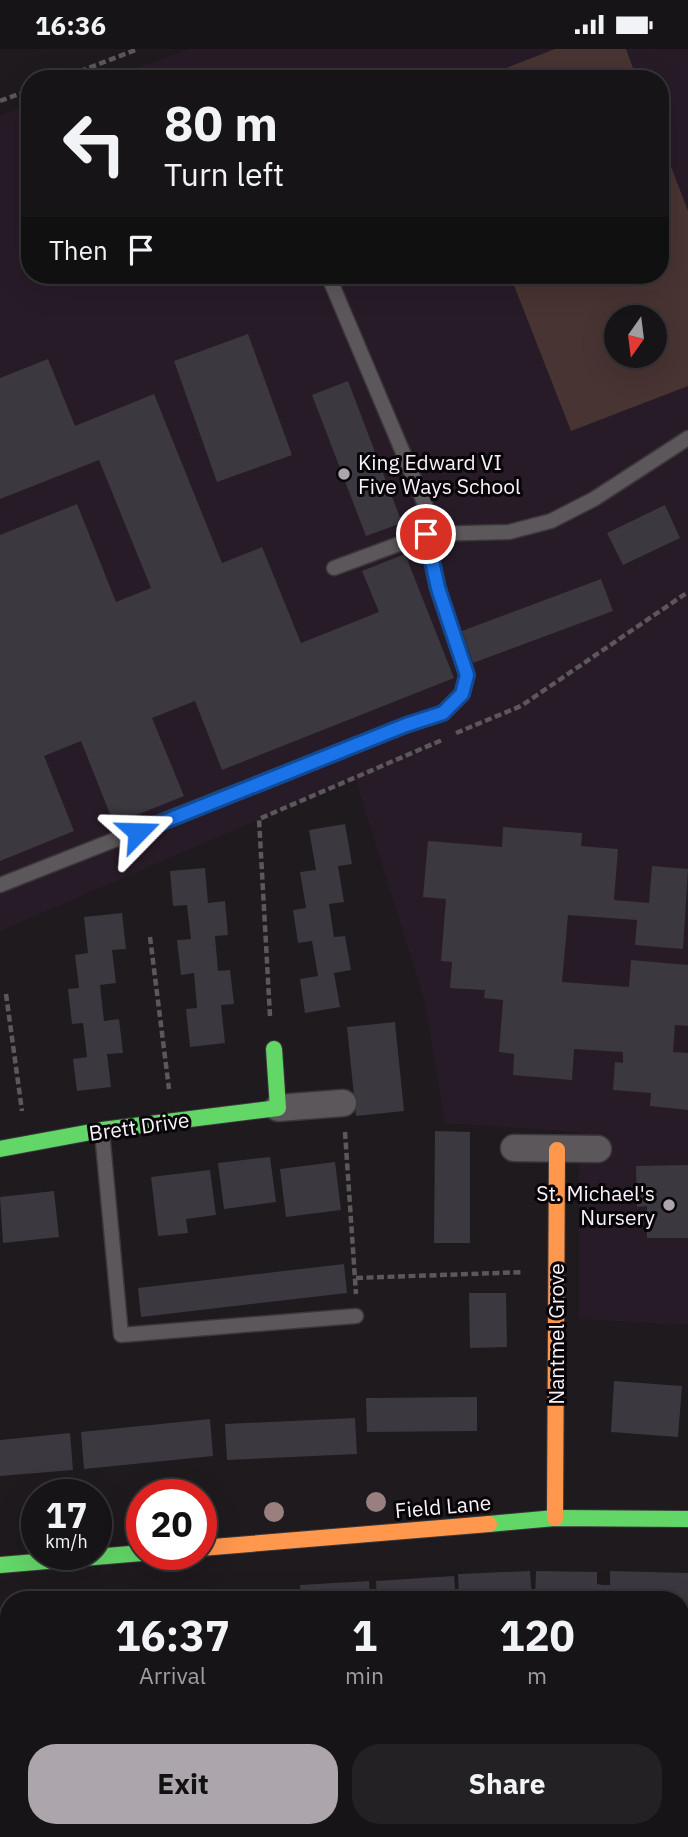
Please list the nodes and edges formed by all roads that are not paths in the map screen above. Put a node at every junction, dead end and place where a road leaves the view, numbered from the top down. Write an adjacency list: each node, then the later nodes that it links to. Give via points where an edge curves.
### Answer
1 (332, 284): 3 (lane)
2 (688, 437): 3 (lane, via 594,499 551,521 509,532)
3 (432, 533): 4 (lane); 5 (lane, via 438,588 467,675 462,694 443,713)
4 (334, 568)
5 (0, 885)
6 (274, 1049): 8 (street)
7 (343, 1103): 8 (street, Brett Drive)
8 (278, 1108): 9 (street, Brett Drive)
9 (102, 1130): 11 (street, Brett Drive); 14 (lane, via 121,1335)
10 (514, 1148): 13 (street)
11 (0, 1149)
12 (598, 1149): 13 (street)
13 (557, 1150): 15 (street, Nantmel Grove)
14 (356, 1316)
15 (555, 1518): 16 (street, Field Lane); 17 (street, Field Lane)
16 (688, 1519)
17 (217, 1547)
18 (126, 1554): 19 (street)
19 (0, 1565)

